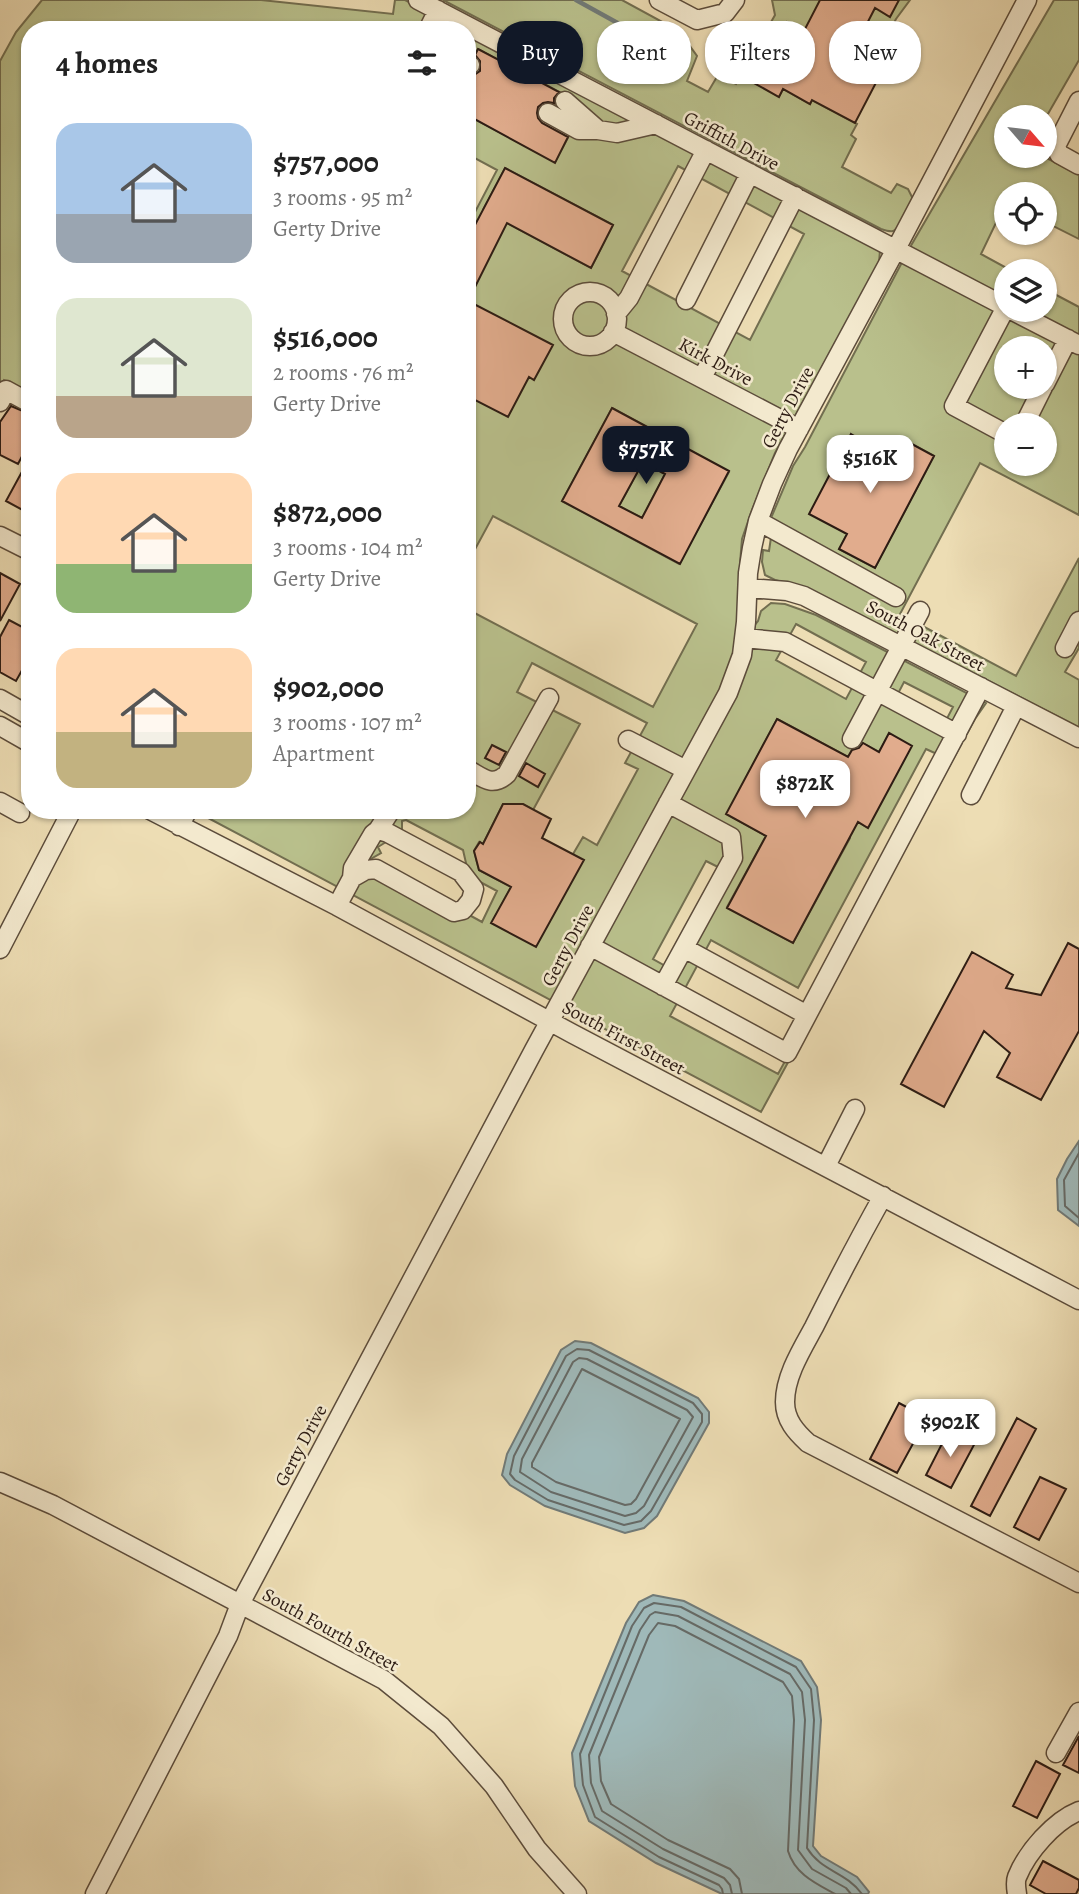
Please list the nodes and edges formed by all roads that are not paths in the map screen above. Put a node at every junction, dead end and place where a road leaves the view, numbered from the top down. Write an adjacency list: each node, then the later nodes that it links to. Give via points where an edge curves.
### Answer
1 (418, 0): 5 (street, Griffith Drive)
2 (659, 0): 3 (street, via 696,20 725,13)
3 (736, 0)
4 (1027, 0): 18 (street, Gerty Drive)
5 (438, 10): 6 (street); 7 (street, Griffith Drive)
6 (432, 21)
7 (459, 21)
8 (476, 30): 12 (street, Griffith Drive)
9 (565, 101): 13 (street)
10 (1079, 101): 15 (street, via 1056,146 1059,154)
11 (548, 113): 13 (street, via 579,130)
12 (656, 124): 13 (street, via 617,133); 14 (street, Griffith Drive)
13 (598, 130)
14 (706, 150): 16 (street, Griffith Drive); 25 (street, Kirk Drive, via 614,323)
15 (1079, 166)
16 (751, 173): 17 (street, Griffith Drive); 19 (street)
17 (795, 196): 18 (street, Griffith Drive); 25 (street)
18 (896, 249): 20 (street, Griffith Drive); 29 (street, Gerty Drive)
19 (686, 300)
20 (994, 301)
21 (998, 322): 28 (street, via 954,406)
22 (1035, 322): 23 (street)
23 (1073, 342): 24 (street)
24 (1057, 366)
25 (702, 378): 29 (street, Kirk Drive)
26 (21, 398): 27 (street, via 6,390)
27 (0, 402)
28 (994, 428)
29 (799, 429): 30 (street, Gerty Drive)
30 (758, 521): 33 (street, Gerty Drive); 34 (street)
31 (0, 536): 32 (street)
32 (21, 546)
33 (748, 588): 37 (street, Gerty Drive); 38 (street, South Oak Street, via 804,596)
34 (896, 597)
35 (920, 611): 38 (street)
36 (1079, 621): 39 (street)
37 (745, 638): 41 (street, via 785,642); 52 (street, Gerty Drive, via 728,693)
38 (902, 646): 40 (street, South Oak Street); 41 (street)
39 (1065, 648)
40 (981, 687): 44 (street, South Oak Street); 47 (street)
41 (877, 692): 47 (street); 50 (street)
42 (549, 698): 53 (street, via 507,774 490,782)
43 (0, 699): 45 (street)
44 (1016, 706): 49 (street, South Oak Street); 54 (street)
45 (21, 711)
46 (0, 726): 48 (street)
47 (957, 734): 68 (street)
48 (21, 738)
49 (1079, 738)
50 (852, 739)
51 (628, 740): 52 (street)
52 (686, 770): 56 (street, Gerty Drive)
53 (476, 774)
54 (971, 795)
55 (0, 802): 57 (street)
56 (668, 803): 64 (street, Gerty Drive); 65 (street, via 731,837 733,858)
57 (20, 813)
58 (67, 819): 66 (street)
59 (186, 819): 63 (street, South First Street)
60 (385, 819): 61 (street)
61 (378, 830): 62 (street, via 353,868); 62 (street, via 461,872 474,889 471,900 463,910 454,912 376,869)
62 (352, 878): 63 (street)
63 (337, 906): 69 (street, South First Street)
64 (590, 946): 67 (street); 69 (street, Gerty Drive)
65 (684, 948): 67 (street); 68 (street)
66 (0, 949)
67 (663, 986): 68 (street, via 787,1053)
68 (807, 1015)
69 (550, 1021): 71 (street, South First Street); 76 (street, Gerty Drive)
70 (855, 1109): 71 (street)
71 (826, 1166): 72 (street, South First Street)
72 (883, 1196): 73 (street, South First Street); 75 (street, via 788,1381 788,1419 808,1443)
73 (1079, 1300)
74 (0, 1482): 76 (street, South Fourth Street, via 53,1505)
75 (1079, 1583)
76 (240, 1604): 80 (street, Gerty Drive, via 228,1636); 81 (street, South Fourth Street, via 384,1679 441,1726)
77 (1079, 1712): 78 (street)
78 (1056, 1753)
79 (1079, 1811): 82 (street, via 1066,1816 1030,1855 1016,1879)
80 (95, 1894)
81 (577, 1894)
82 (1017, 1894)

